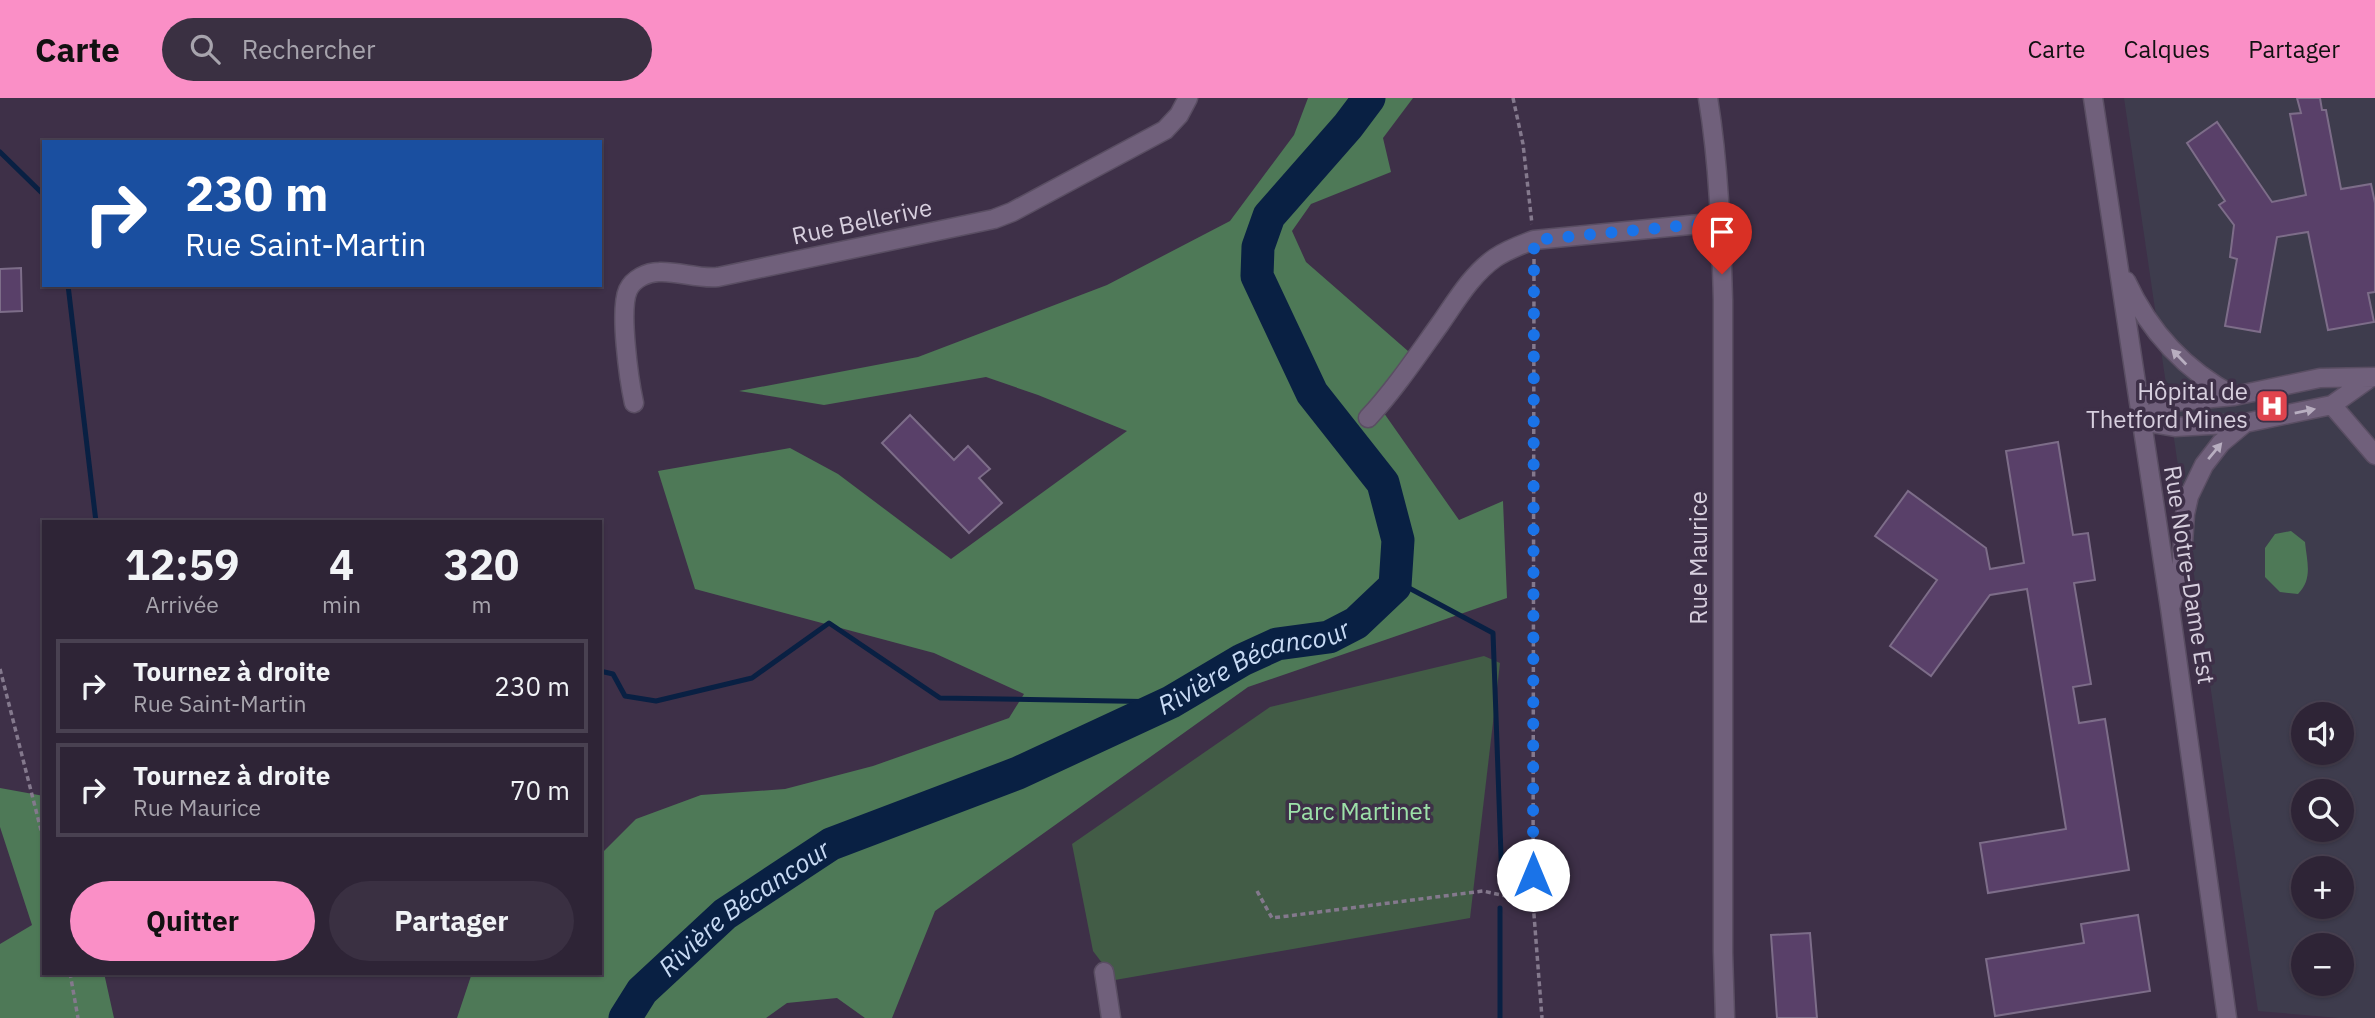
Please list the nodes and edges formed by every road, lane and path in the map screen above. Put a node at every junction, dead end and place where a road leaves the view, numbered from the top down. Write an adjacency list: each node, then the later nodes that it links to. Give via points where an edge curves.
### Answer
1 (1188, 98): 10 (street, Rue Bellerive, via 1165,130 994,219 718,277 659,272 636,280 625,303)
2 (1513, 98): 6 (path)
3 (1708, 98): 5 (street, Rue Maurice)
4 (2093, 98): 7 (street, Rue Notre-Dame Est)
5 (1721, 222): 6 (street); 26 (street, Rue Maurice)
6 (1534, 240): 12 (street, via 1493,259 1479,273); 20 (path)
7 (2117, 262): 9 (street, one-way to 7, via 2179,358 2135,302); 13 (street, Rue Notre-Dame Est)
8 (2372, 378): 9 (street, via 2320,379); 11 (street)
9 (2234, 396): 13 (street, via 2170,402)
10 (634, 403)
11 (2332, 405): 14 (street, one-way to 11); 15 (street)
12 (1368, 418)
13 (2140, 421): 14 (street, via 2175,428); 16 (street, Rue Notre-Dame Est)
14 (2245, 423): 16 (street, one-way to 14, via 2181,572 2189,496 2204,465)
15 (2375, 455)
16 (2170, 608): 27 (street, Rue Notre-Dame Est)
17 (0, 669): 18 (path)
18 (42, 834)
19 (1257, 891): 20 (path, via 1272,918 1483,891)
20 (1533, 902): 25 (path)
21 (1104, 972): 24 (street)
22 (70, 975): 23 (path)
23 (78, 1018)
24 (1111, 1018)
25 (1542, 1018)
26 (1725, 1018)
27 (2227, 1018)

